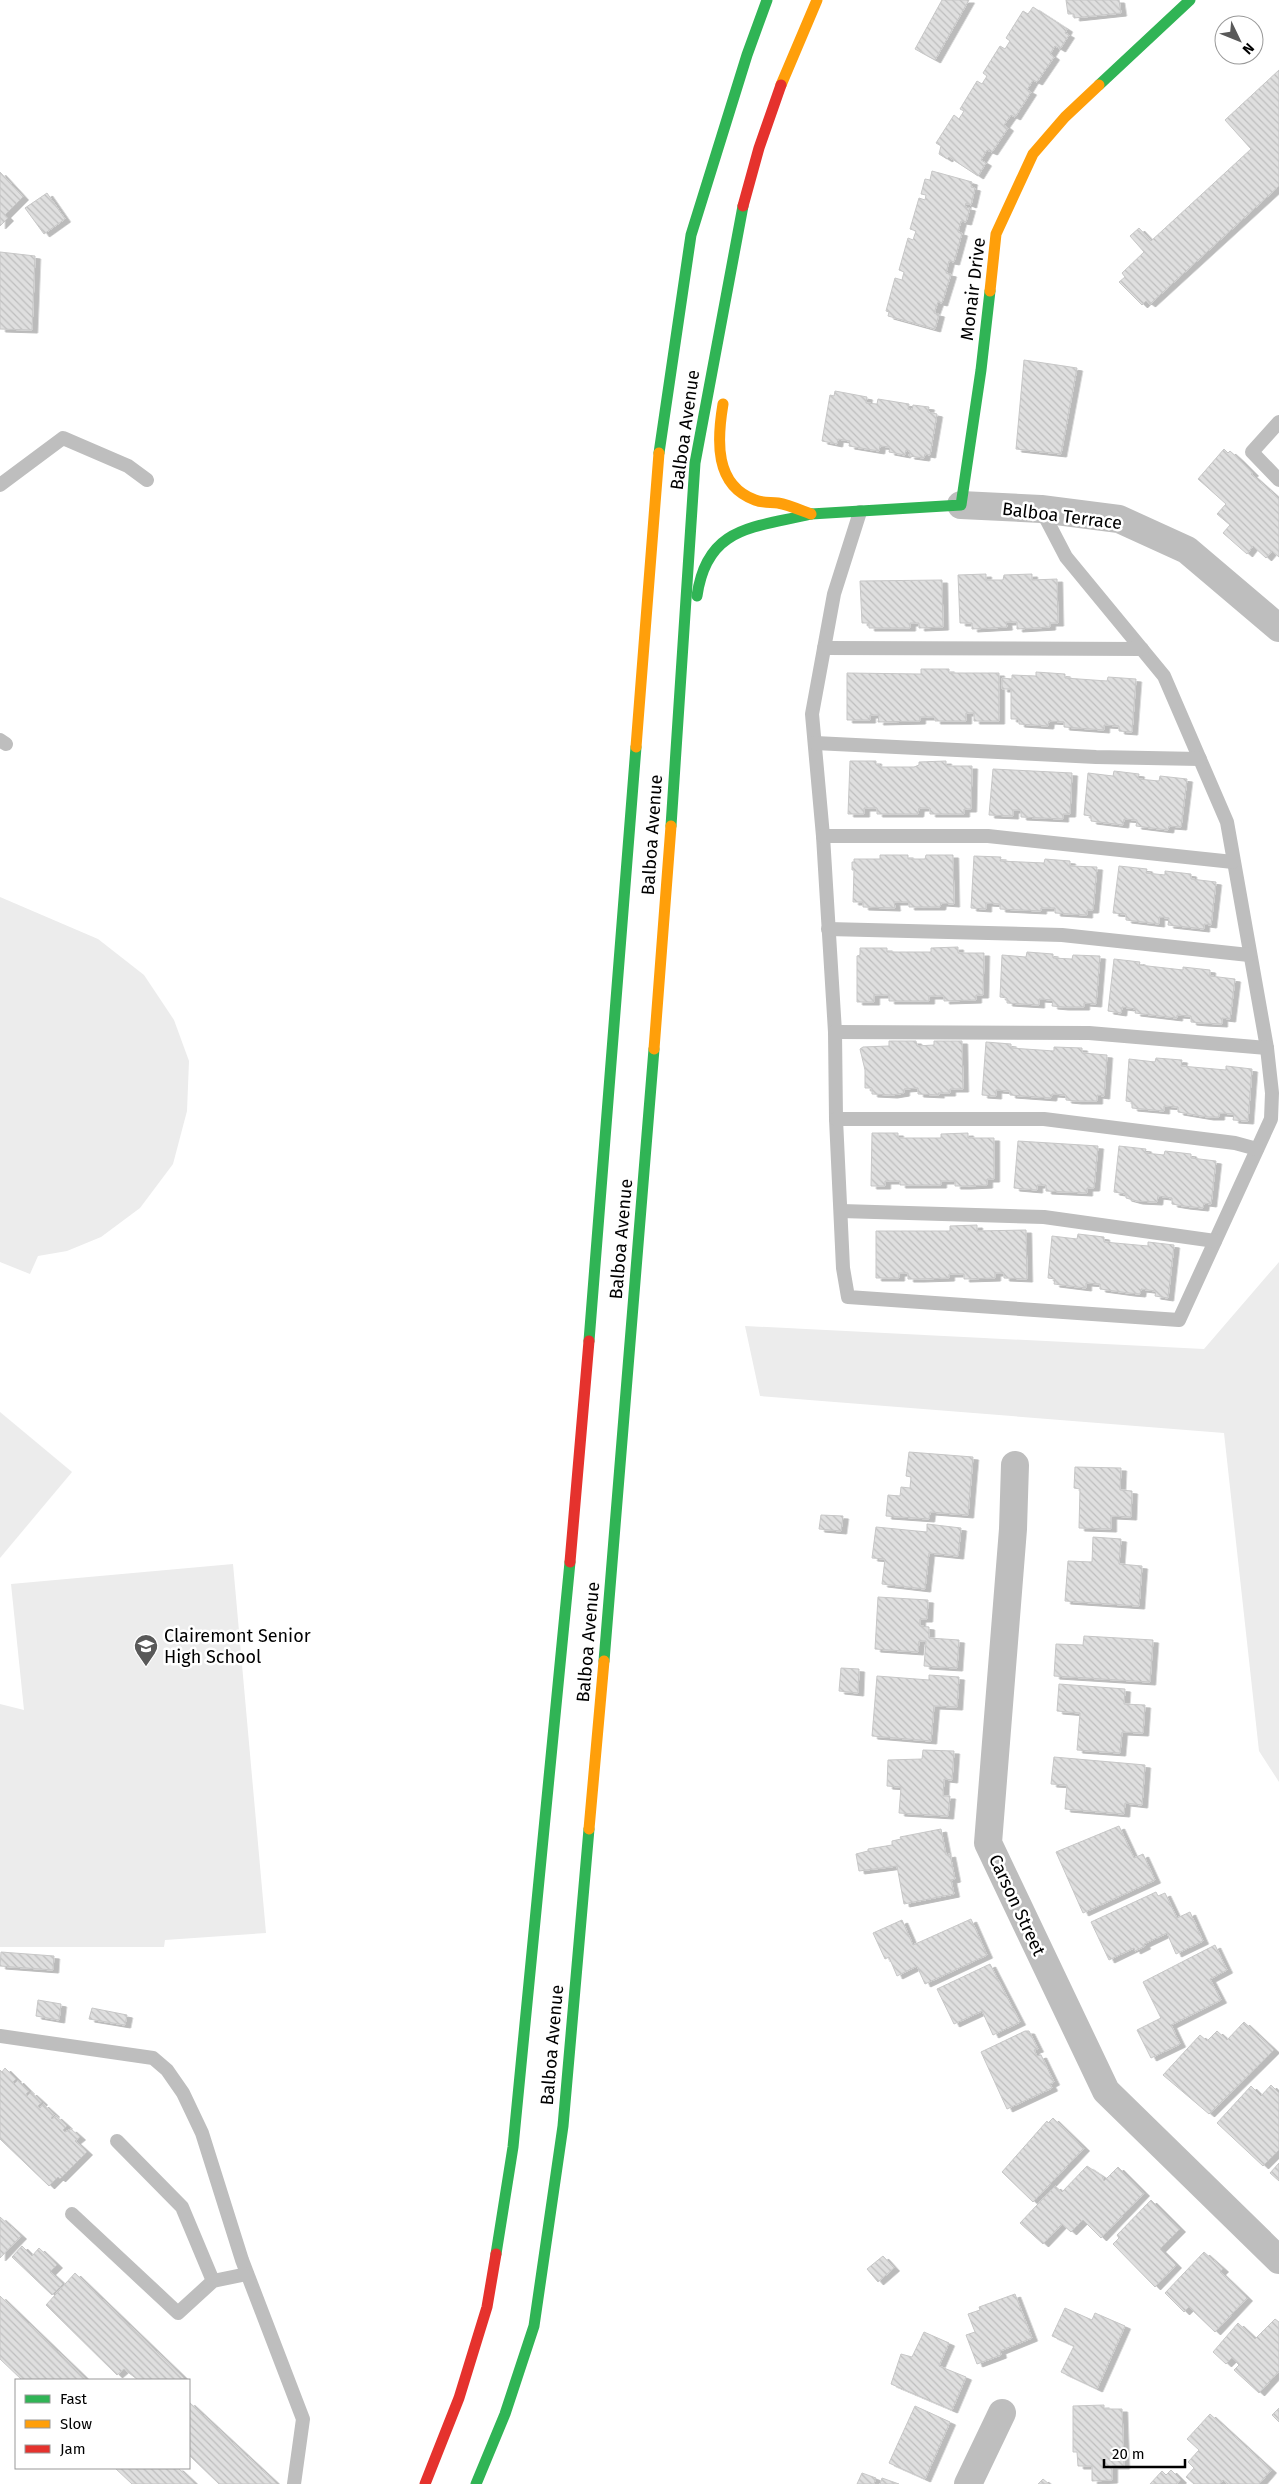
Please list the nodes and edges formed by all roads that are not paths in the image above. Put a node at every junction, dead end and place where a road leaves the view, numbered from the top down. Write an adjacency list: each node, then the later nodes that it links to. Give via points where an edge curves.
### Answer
1 (767, 0): 40 (main road, Balboa Avenue, via 691,235 660,436 578,1484 513,2147 487,2307 459,2398)
2 (817, 0): 4 (main road, Balboa Avenue, via 786,70 759,148)
3 (1190, 0): 11 (main road, Monair Drive, via 1065,117 1033,154 996,234 981,370)
4 (727, 280): 5 (main road); 18 (main road, Balboa Avenue, via 695,463)
5 (731, 339)
6 (724, 394): 14 (main road, via 719,452 721,466 733,486 753,500 778,503)
7 (1279, 422): 9 (lane, via 1252,452)
8 (147, 480): 10 (lane, via 128,466 63,438)
9 (1279, 480)
10 (0, 484)
11 (961, 505): 12 (street, Balboa Terrace); 13 (main road, Balboa Terrace)
12 (1041, 509): 15 (street, Balboa Terrace, via 1119,519 1187,550); 17 (lane, via 1066,557)
13 (860, 512): 14 (main road, Balboa Terrace); 16 (lane, via 834,594)
14 (811, 514): 18 (main road, via 732,534 707,562 698,589 690,688)
15 (1279, 628)
16 (824, 648): 17 (lane); 19 (lane, via 812,714)
17 (1142, 649): 20 (lane, via 1164,676)
18 (677, 735): 41 (main road, Balboa Avenue, via 616,1522 563,2126 534,2326 505,2414)
19 (815, 743): 20 (lane); 21 (lane)
20 (1200, 759): 22 (lane, via 1227,822)
21 (823, 836): 22 (lane, via 988,836); 23 (lane)
22 (1233, 862): 24 (lane)
23 (828, 930): 24 (lane, via 1062,935); 25 (lane)
24 (1249, 955): 26 (lane)
25 (835, 1032): 26 (lane, via 1089,1033); 27 (lane)
26 (1267, 1048): 28 (lane, via 1271,1119)
27 (836, 1120): 28 (lane, via 1044,1119 1235,1142); 29 (lane)
28 (1257, 1149): 30 (lane)
29 (840, 1211): 30 (lane, via 1044,1218); 30 (lane, via 848,1297 1179,1320)
30 (1215, 1241)
31 (1015, 1465): 35 (street, Carson Street, via 1013,1529 988,1843 1106,2091)
32 (0, 2036): 36 (lane, via 153,2058 167,2070 202,2133)
33 (116, 2141): 37 (lane, via 182,2207)
34 (72, 2214): 37 (lane, via 178,2313)
35 (1279, 2260)
36 (247, 2274): 37 (lane); 39 (lane, via 303,2419)
37 (213, 2281)
38 (1002, 2414): 42 (street)
39 (294, 2484)
40 (425, 2484)
41 (476, 2484)
42 (968, 2484)

